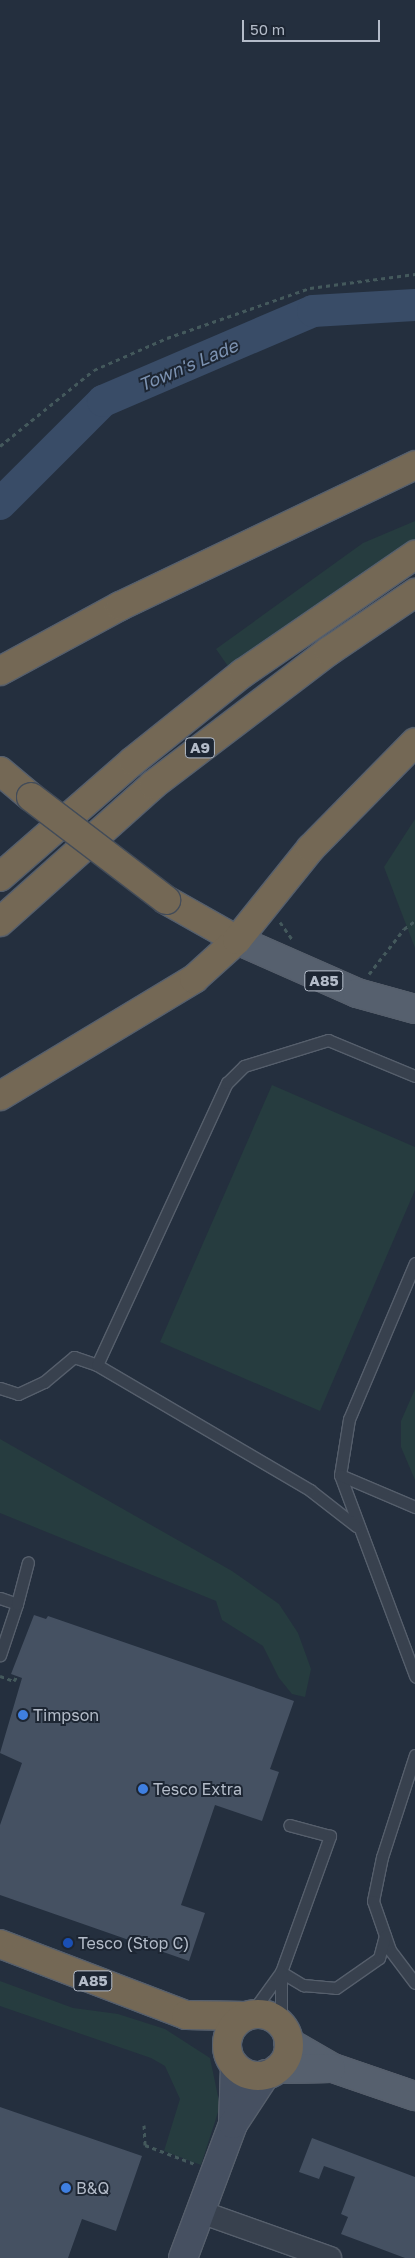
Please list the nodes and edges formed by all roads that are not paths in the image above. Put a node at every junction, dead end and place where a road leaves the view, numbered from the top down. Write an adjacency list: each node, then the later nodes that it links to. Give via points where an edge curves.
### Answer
1 (415, 464): 4 (highway, via 120,606)
2 (415, 555): 7 (highway, A9, via 243,673 133,762)
3 (415, 594): 8 (highway, A9, via 314,662 153,785)
4 (0, 670)
5 (415, 742): 9 (highway, via 311,848)
6 (0, 771): 9 (highway, A85, bridge, via 166,900)
7 (0, 877)
8 (0, 922)
9 (237, 940): 10 (main road, A85, via 357,993); 12 (highway, via 194,979)
10 (415, 1009)
11 (415, 1076): 14 (lane, via 328,1040 244,1066 227,1083)
12 (0, 1096)
13 (415, 1263): 16 (lane, via 349,1419)
14 (97, 1365): 15 (lane, via 74,1357 44,1382 18,1394); 18 (lane, via 310,1490)
15 (0, 1388)
16 (340, 1475): 17 (lane); 18 (lane)
17 (415, 1507)
18 (356, 1526): 23 (lane)
19 (28, 1562): 21 (lane)
20 (0, 1598): 21 (lane)
21 (17, 1604): 22 (lane)
22 (0, 1655)
23 (415, 1676)
24 (415, 1755): 26 (lane, via 382,1856 373,1901)
25 (289, 1825): 28 (lane, via 330,1836)
26 (385, 1936): 28 (lane, via 380,1958 336,1988 304,1985); 29 (lane, via 390,1950)
27 (0, 1944): 30 (highway, A85)
28 (281, 1972): 31 (lane); 32 (lane)
29 (415, 1983)
30 (186, 2015): 31 (highway, A85); 33 (highway, A85)
31 (248, 2016): 32 (highway, via 265,2015); 33 (highway, via 230,2030)
32 (285, 2034): 34 (main road); 35 (highway, via 288,2052)
33 (231, 2058): 35 (highway, via 247,2074); 37 (street)
34 (333, 2068): 35 (main road); 36 (main road)
35 (271, 2072): 37 (street)
36 (415, 2096)
37 (233, 2124): 38 (street)
38 (201, 2212): 39 (street); 40 (street)
39 (184, 2258)
40 (330, 2258)

